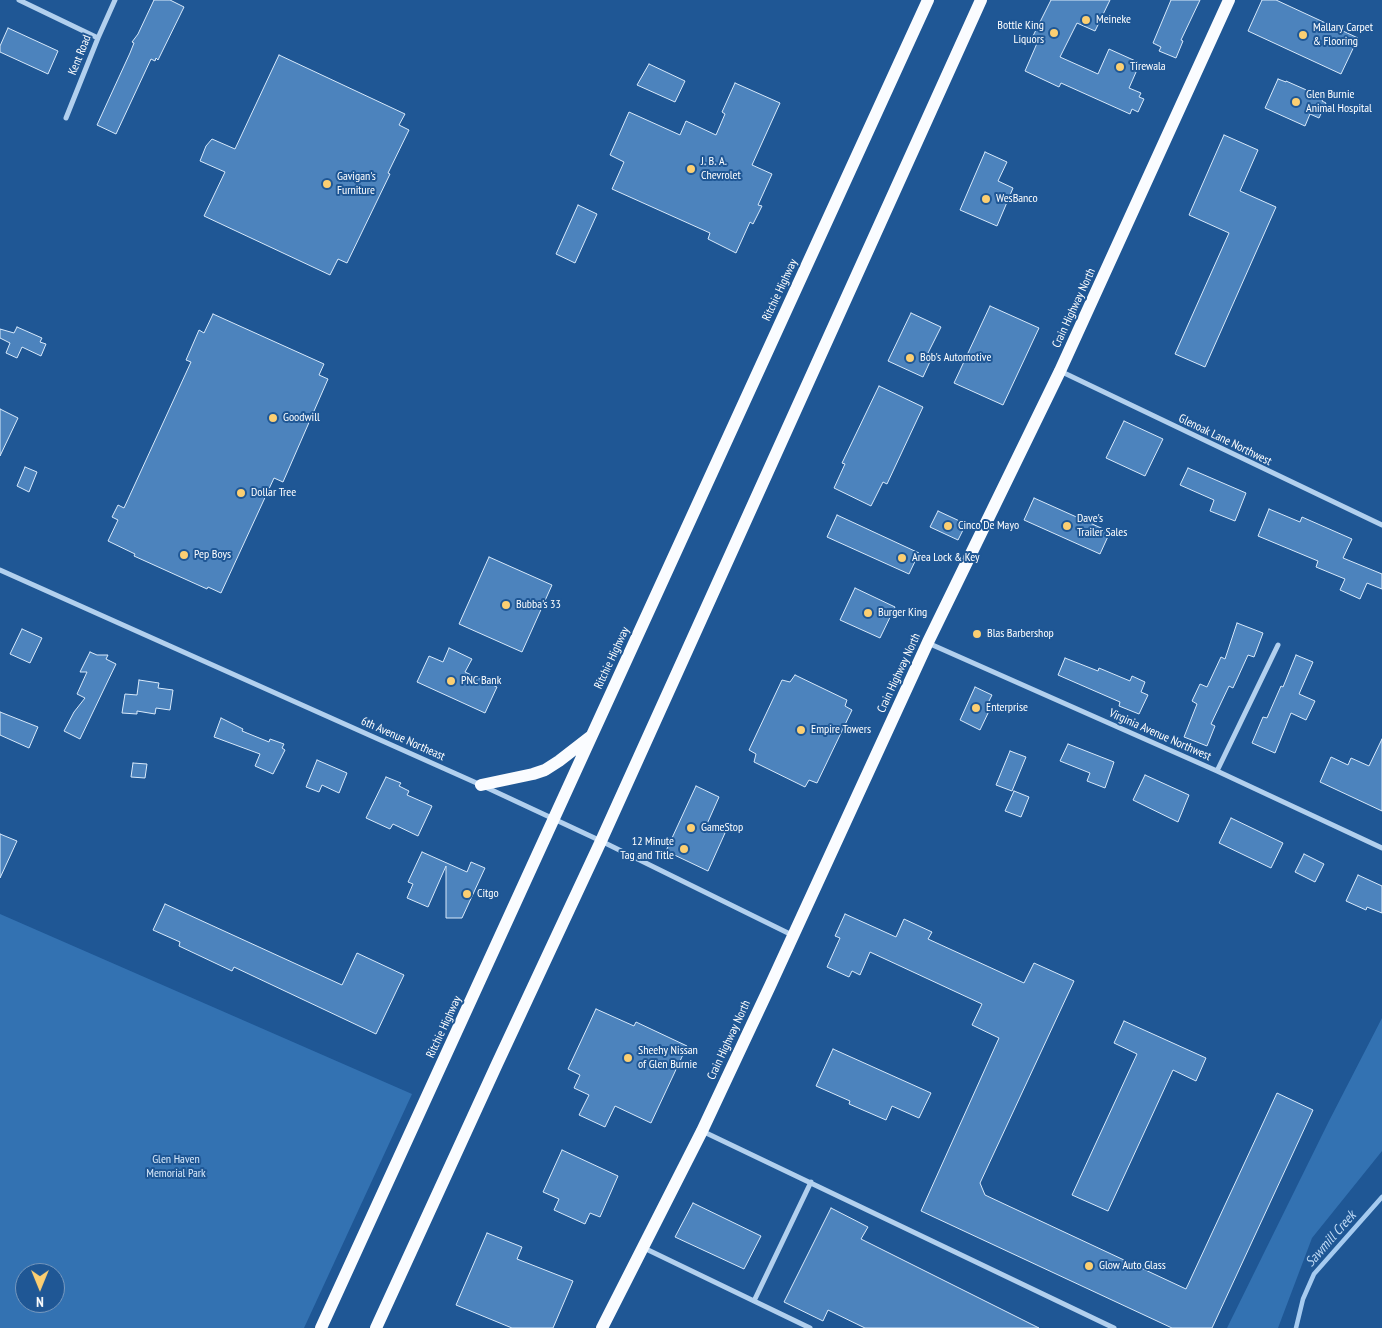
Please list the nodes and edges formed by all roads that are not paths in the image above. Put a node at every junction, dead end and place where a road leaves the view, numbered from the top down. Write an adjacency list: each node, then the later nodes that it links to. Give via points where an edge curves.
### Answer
1 (19, 0): 6 (street)
2 (115, 0): 6 (street, Kent Road)
3 (928, 0): 13 (main road, Ritchie Highway)
4 (981, 0): 17 (main road)
5 (1229, 0): 8 (main road, Crain Highway North)
6 (98, 38): 7 (street, Kent Road)
7 (66, 118)
8 (1060, 371): 9 (street, Glenoak Lane Northwest); 11 (main road, Crain Highway North)
9 (1382, 525)
10 (0, 570): 15 (street, 6th Avenue Northeast)
11 (928, 642): 14 (street, Virginia Avenue Northwest); 19 (main road, Crain Highway North)
12 (1278, 645): 14 (street)
13 (592, 736): 15 (main road, via 545,770); 16 (main road, Ritchie Highway)
14 (1217, 771): 18 (street, Virginia Avenue Northwest)
15 (481, 785): 16 (street, 6th Avenue Northeast)
16 (554, 819): 17 (street, 6th Avenue Northeast); 24 (main road, Ritchie Highway)
17 (602, 841): 19 (street, 6th Avenue Northeast); 25 (main road)
18 (1382, 848)
19 (794, 936): 20 (main road, Crain Highway North)
20 (702, 1131): 21 (street); 22 (main road, Crain Highway North)
21 (811, 1182): 23 (street); 28 (street)
22 (643, 1247): 23 (street); 26 (main road, Crain Highway North)
23 (754, 1301): 27 (street)
24 (321, 1328)
25 (376, 1328)
26 (602, 1328)
27 (810, 1328)
28 (1114, 1328)

